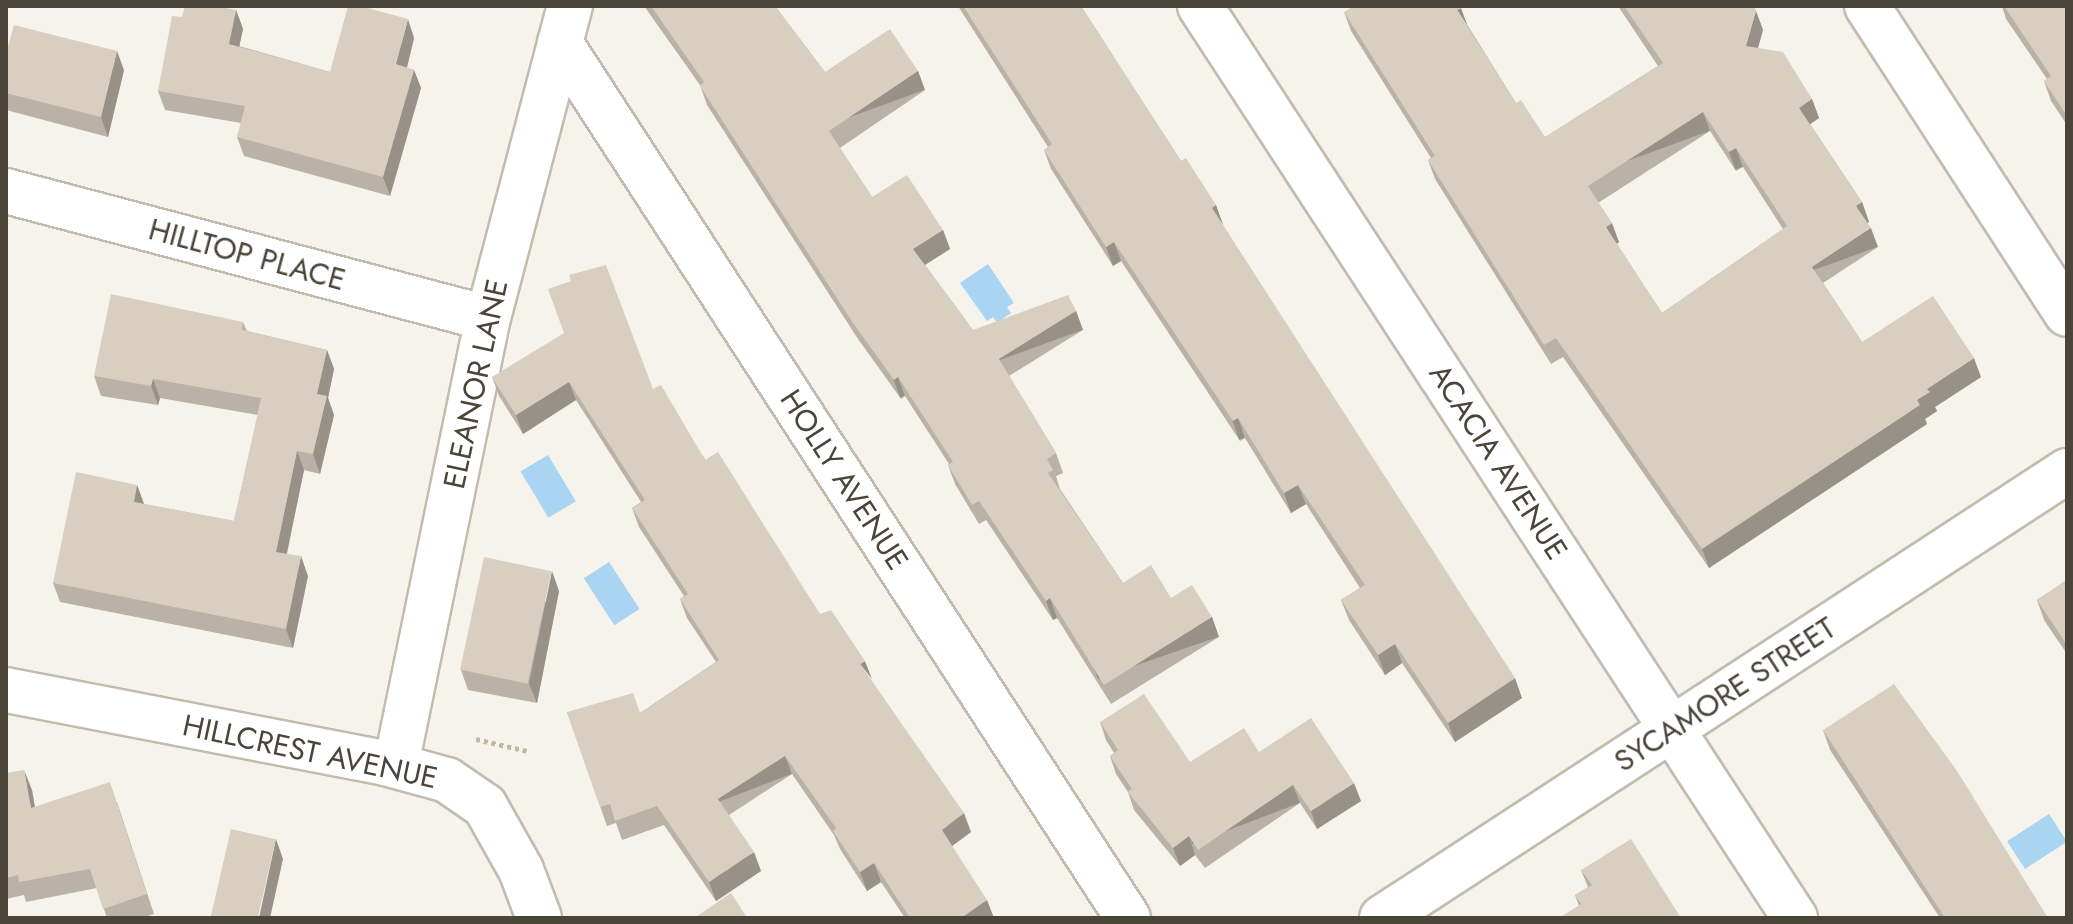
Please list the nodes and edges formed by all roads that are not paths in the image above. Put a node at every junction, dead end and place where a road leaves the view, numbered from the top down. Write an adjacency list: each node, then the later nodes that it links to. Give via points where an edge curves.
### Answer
1 (1200, 6): 9 (street, ACACIA AVENUE)
2 (1867, 6): 5 (street)
3 (565, 24): 6 (street, ELEANOR LANE); 12 (street, HOLLY AVENUE)
4 (6, 191): 6 (street, HILLTOP PLACE)
5 (2067, 314)
6 (488, 318): 10 (street, ELEANOR LANE)
7 (2067, 471): 9 (street, SYCAMORE STREET)
8 (6, 690): 10 (street, HILLCREST AVENUE)
9 (1673, 729): 13 (street, SYCAMORE STREET); 14 (street, ACACIA AVENUE)
10 (396, 765): 11 (street, HILLCREST AVENUE, via 447,780 485,806 521,870)
11 (539, 918)
12 (1128, 918)
13 (1382, 918)
14 (1795, 918)

